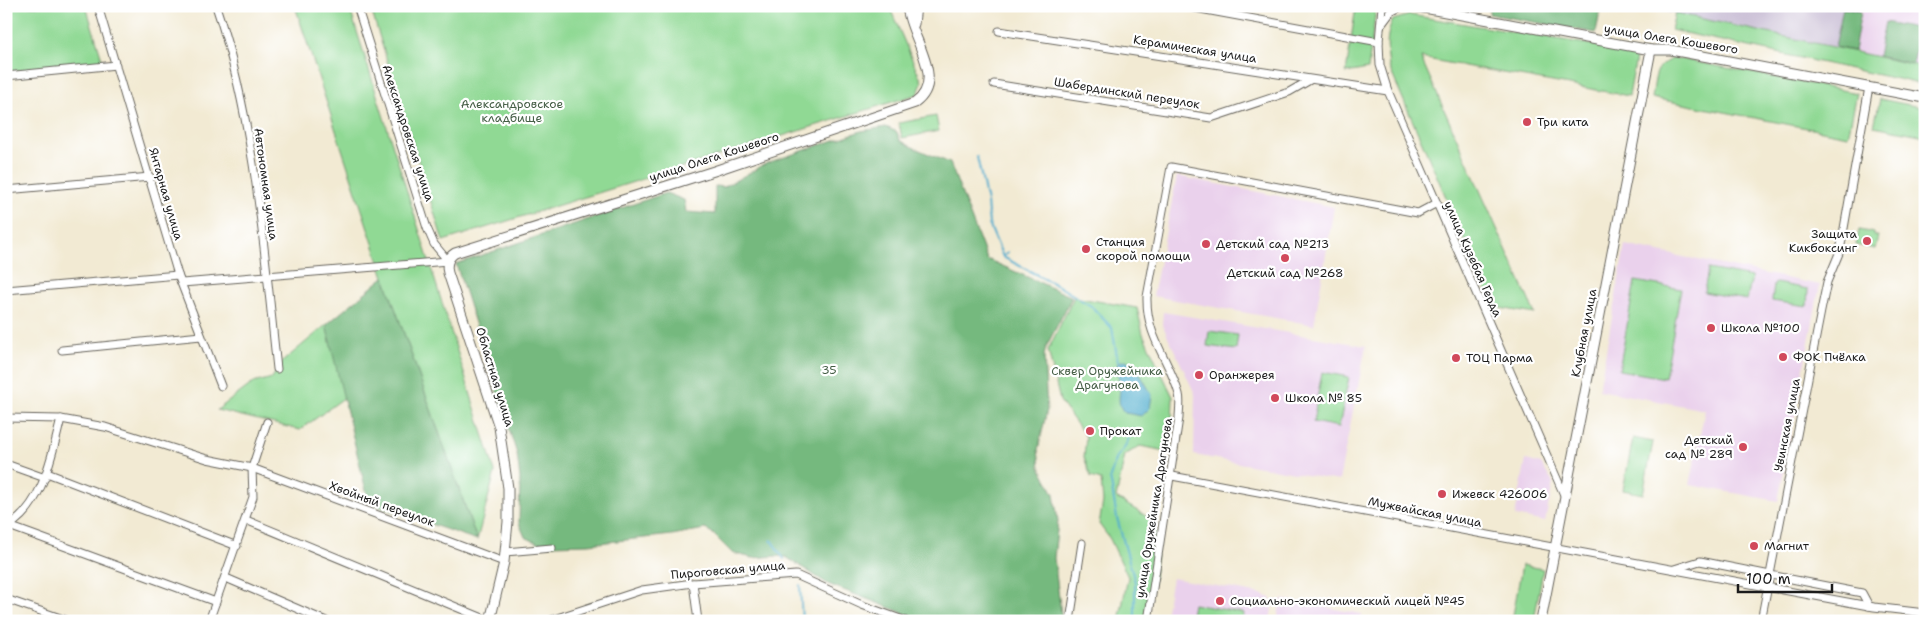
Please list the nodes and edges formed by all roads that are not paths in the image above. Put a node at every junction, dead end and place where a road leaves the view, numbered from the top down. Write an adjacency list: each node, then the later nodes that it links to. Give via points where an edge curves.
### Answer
1 (98, 6): 15 (street, Янтарная улица)
2 (216, 6): 27 (street, Автономная улица, via 252,145)
3 (357, 6): 25 (street, Александровская улица, via 426,228)
4 (907, 6): 11 (main road, улица Олега Кошевого)
5 (916, 6): 11 (main road, улица Олега Кошевого)
6 (1184, 6): 13 (street)
7 (1382, 6): 10 (street, улица Кузебая Герда)
8 (1402, 6): 10 (street, via 1391,12)
9 (1413, 6): 14 (main road, улица Олега Кошевого)
10 (1382, 24): 13 (street, улица Кузебая Герда)
11 (914, 31): 25 (main road, улица Олега Кошевого, via 929,80 924,94 914,103 714,171 455,253)
12 (999, 31): 17 (street, Керамическая улица)
13 (1379, 42): 20 (street, улица Кузебая Герда, via 1380,66)
14 (1652, 50): 19 (main road, улица Олега Кошевого, via 1670,50); 41 (main road, Клубная улица)
15 (116, 65): 16 (street); 22 (street, Янтарная улица)
16 (6, 76)
17 (1310, 80): 18 (street, Шабердинский переулок, via 1289,92 1211,118); 20 (street, Керамическая улица)
18 (994, 84)
19 (1869, 87): 21 (main road, улица Олега Кошевого); 51 (street, Увинская улица, via 1840,251 1827,282 1790,466)
20 (1388, 91): 24 (street, улица Кузебая Герда)
21 (1925, 98)
22 (150, 177): 23 (street); 26 (street, Янтарная улица)
23 (6, 190)
24 (1437, 203): 40 (street, улица Оружейника Драгунова, via 1418,213 1171,167 1146,316 1179,395); 41 (street, улица Кузебая Герда)
25 (448, 261): 27 (street); 48 (main road, Областная улица, via 448,273 498,427 508,488)
26 (178, 275): 28 (street, Янтарная улица); 29 (street)
27 (267, 275): 28 (street); 32 (street, Автономная улица)
28 (182, 283): 30 (street, Янтарная улица)
29 (6, 290)
30 (201, 336): 31 (street); 33 (street, Янтарная улица)
31 (62, 350)
32 (277, 369)
33 (221, 386)
34 (6, 418): 35 (street, Хвойный переулок)
35 (61, 420): 38 (street, Хвойный переулок, via 105,427 207,459); 39 (street)
36 (267, 422): 38 (street)
37 (6, 464): 39 (street)
38 (252, 468): 42 (street, via 253,497); 49 (street, Хвойный переулок)
39 (46, 476): 43 (street, via 22,517); 45 (street)
40 (1172, 476): 47 (street, Мужвайская улица); 67 (street, улица Оружейника Драгунова)
41 (1565, 498): 47 (main road, Клубная улица)
42 (246, 520): 45 (street); 62 (street)
43 (8, 526): 56 (street)
44 (1082, 543): 66 (street)
45 (237, 546): 52 (street)
46 (552, 548): 48 (street)
47 (1556, 548): 50 (street, Мужвайская улица); 68 (main road, Клубная улица)
48 (505, 552): 49 (main road, Областная улица)
49 (504, 562): 62 (main road, Областная улица)
50 (1673, 570): 51 (street, Мужвайская улица, via 1700,561); 54 (street, Мужвайская улица)
51 (1772, 575): 54 (street, Увинская улица); 57 (street, Мужвайская улица, via 1862,593)
52 (226, 578): 56 (street); 61 (street)
53 (692, 583): 63 (street, Пироговская улица, via 642,590); 64 (street); 65 (street, Пироговская улица, via 796,575)
54 (1769, 588): 57 (street, Мужвайская улица); 69 (street, Увинская улица)
55 (6, 599): 59 (street)
56 (216, 602): 60 (street)
57 (1869, 606): 58 (street, Мужвайская улица)
58 (1925, 613)
59 (69, 621)
60 (209, 621)
61 (326, 621)
62 (490, 621)
63 (548, 621)
64 (698, 621)
65 (906, 621)
66 (1070, 621)
67 (1148, 621)
68 (1542, 621)
69 (1762, 621)

